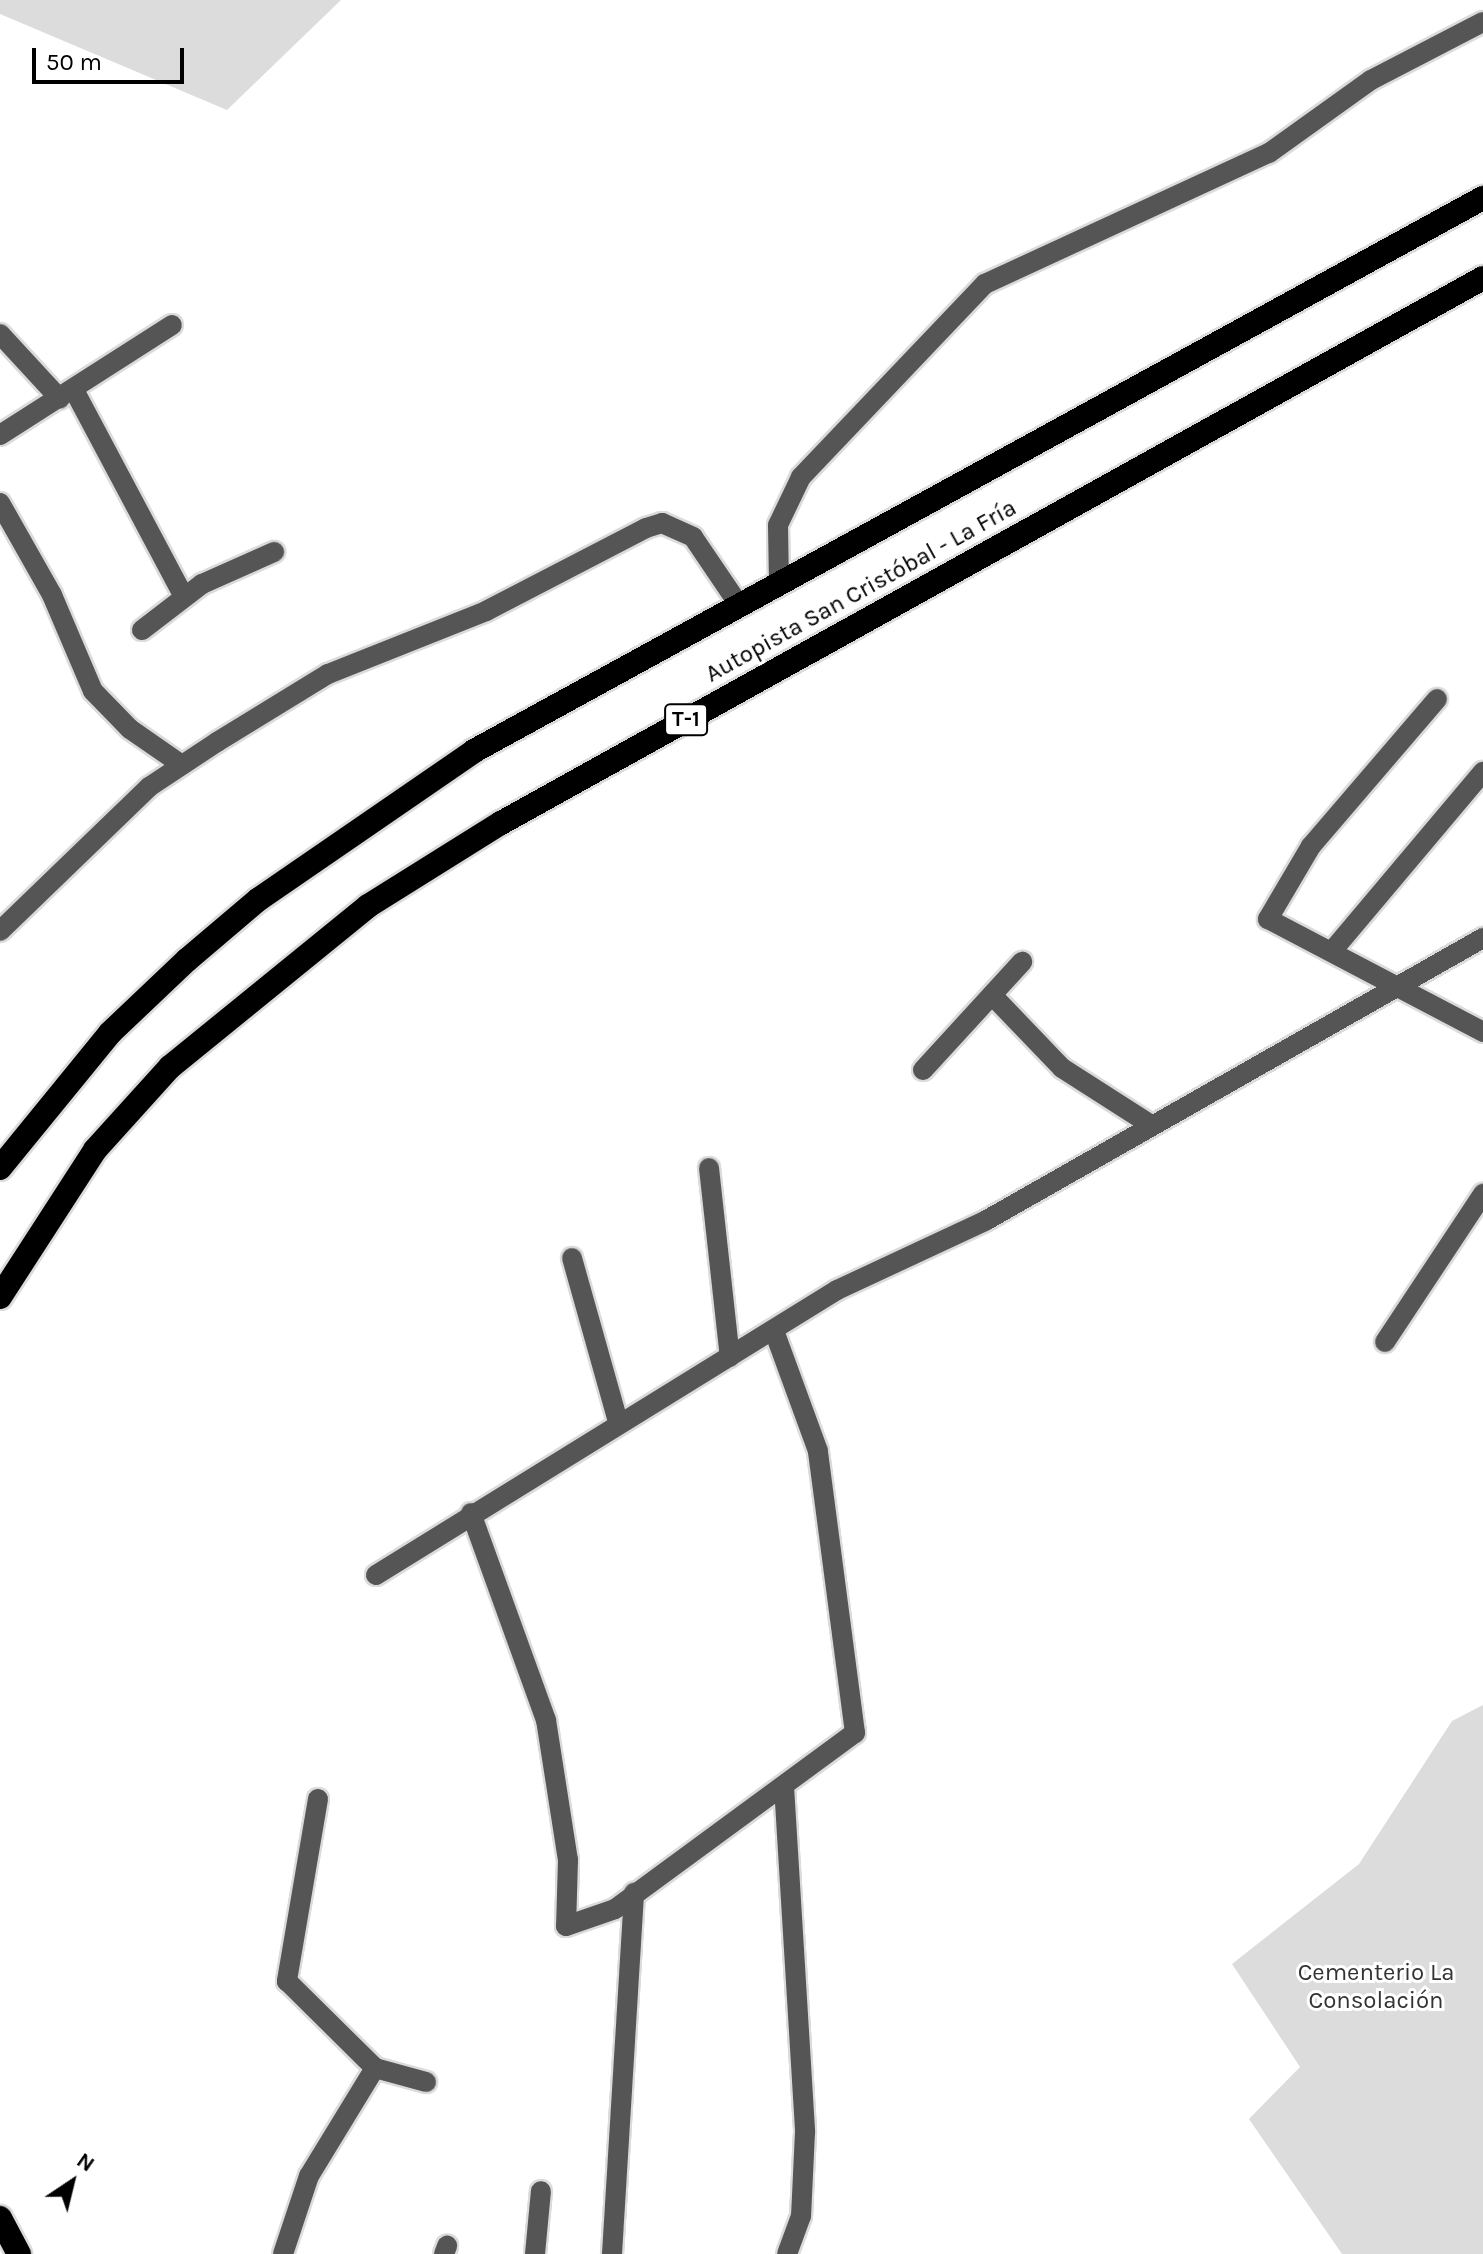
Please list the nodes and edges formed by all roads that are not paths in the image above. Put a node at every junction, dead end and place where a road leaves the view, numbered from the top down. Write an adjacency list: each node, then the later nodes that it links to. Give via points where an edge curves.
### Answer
1 (1483, 22): 10 (street, via 1371,80 1269,153 985,284 801,477 778,525)
2 (1483, 198): 10 (highway, Autopista San Cristóbal - La Fría)
3 (1483, 278): 30 (highway, Autopista San Cristóbal - La Fría / T-1, via 501,823 368,906 170,1067 95,1150)
4 (172, 325): 6 (street)
5 (0, 334): 6 (street)
6 (67, 394): 7 (street); 11 (street)
7 (0, 435)
8 (0, 503): 15 (street, via 52,595 93,691 130,729)
9 (274, 552): 11 (street)
10 (779, 583): 12 (highway, Autopista San Cristóbal - La Fría)
11 (184, 597): 13 (street)
12 (739, 605): 15 (street, via 693,537 662,523 486,611 328,674); 26 (highway, Autopista San Cristóbal - La Fría, via 474,751 259,899 110,1033)
13 (142, 630)
14 (1437, 699): 19 (street, via 1311,846 1268,919)
15 (182, 765): 17 (street, via 149,787)
16 (1483, 772): 19 (street)
17 (0, 931)
18 (1483, 938): 21 (street)
19 (1333, 950): 21 (street)
20 (1022, 962): 22 (street)
21 (1398, 990): 23 (street); 25 (street)
22 (992, 995): 24 (street); 25 (street, via 1062,1068)
23 (1483, 1032)
24 (923, 1070)
25 (1148, 1123): 31 (street, via 985,1221 837,1290)
26 (0, 1168)
27 (709, 1168): 33 (street)
28 (1483, 1194): 32 (street)
29 (572, 1258): 34 (street)
30 (0, 1297)
31 (774, 1331): 33 (street); 37 (street, via 818,1451 856,1707 855,1733)
32 (1385, 1342)
33 (730, 1357): 34 (street)
34 (618, 1422): 35 (street)
35 (471, 1513): 36 (street); 39 (street, via 546,1720 568,1860 566,1926 615,1909)
36 (376, 1575)
37 (784, 1786): 39 (street); 48 (street, via 805,2132 801,2216)
38 (318, 1799): 40 (street, via 287,1981)
39 (634, 1893): 47 (street)
40 (375, 2068): 41 (street); 45 (street, via 309,2176)
41 (426, 2082)
42 (541, 2191): 46 (street)
43 (0, 2218): 44 (highway)
44 (19, 2254)
45 (283, 2254)
46 (535, 2254)
47 (612, 2254)
48 (787, 2254)

